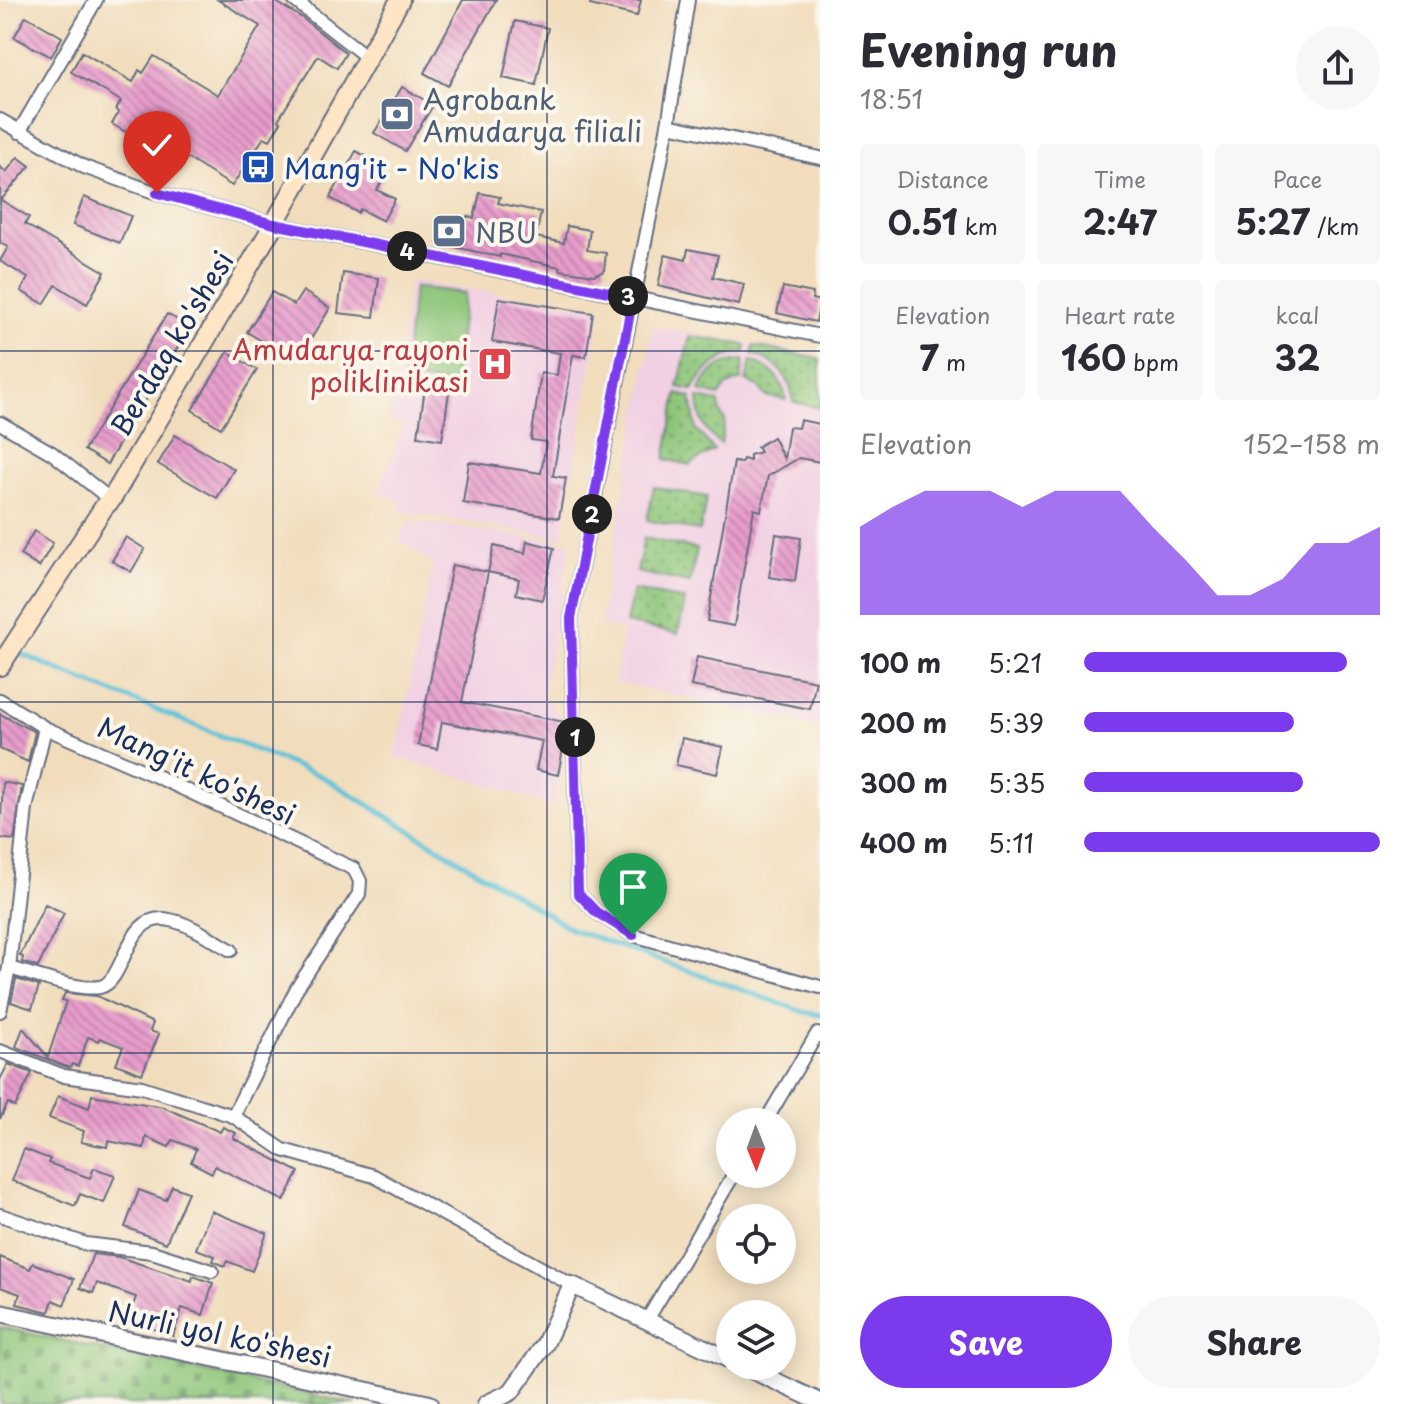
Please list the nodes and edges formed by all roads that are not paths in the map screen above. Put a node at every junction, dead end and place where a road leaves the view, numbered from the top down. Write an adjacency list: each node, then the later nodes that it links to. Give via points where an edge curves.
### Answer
1 (96, 0): 7 (street)
2 (294, 0): 5 (street)
3 (400, 0): 5 (main road, Berdaq ko'shesi)
4 (688, 0): 6 (street)
5 (368, 58): 9 (main road, Berdaq ko'shesi)
6 (668, 125): 8 (street); 10 (street)
7 (7, 128): 9 (street, via 84,167)
8 (820, 158)
9 (274, 224): 10 (street); 13 (main road, Berdaq ko'shesi)
10 (633, 297): 11 (street); 19 (street, via 571,618 578,893 596,912 633,935)
11 (820, 336)
12 (0, 423): 13 (street, via 52,453)
13 (111, 500): 14 (main road, Berdaq ko'shesi)
14 (0, 666)
15 (0, 700): 16 (street, Mang'it ko'shesi)
16 (45, 728): 18 (street, via 26,808); 24 (street, Mang'it ko'shesi, via 354,869 360,881 359,894 297,988)
17 (231, 950): 18 (street, via 173,920 158,918 138,930 110,982 101,987)
18 (9, 968): 20 (street)
19 (820, 987)
20 (0, 1011)
21 (817, 1034): 23 (street)
22 (0, 1051): 24 (street, via 64,1076 142,1087)
23 (773, 1108)
24 (233, 1116): 28 (street, via 283,1150 374,1176)
25 (726, 1188): 30 (street)
26 (0, 1215): 27 (street, via 86,1244 152,1252)
27 (212, 1271)
28 (572, 1285): 30 (street); 35 (street, via 545,1344 511,1392)
29 (0, 1313): 34 (street, Nurli yol ko'shesi)
30 (647, 1320): 31 (street)
31 (716, 1353)
32 (773, 1380): 33 (street)
33 (820, 1402)
34 (430, 1404)
35 (486, 1404)

